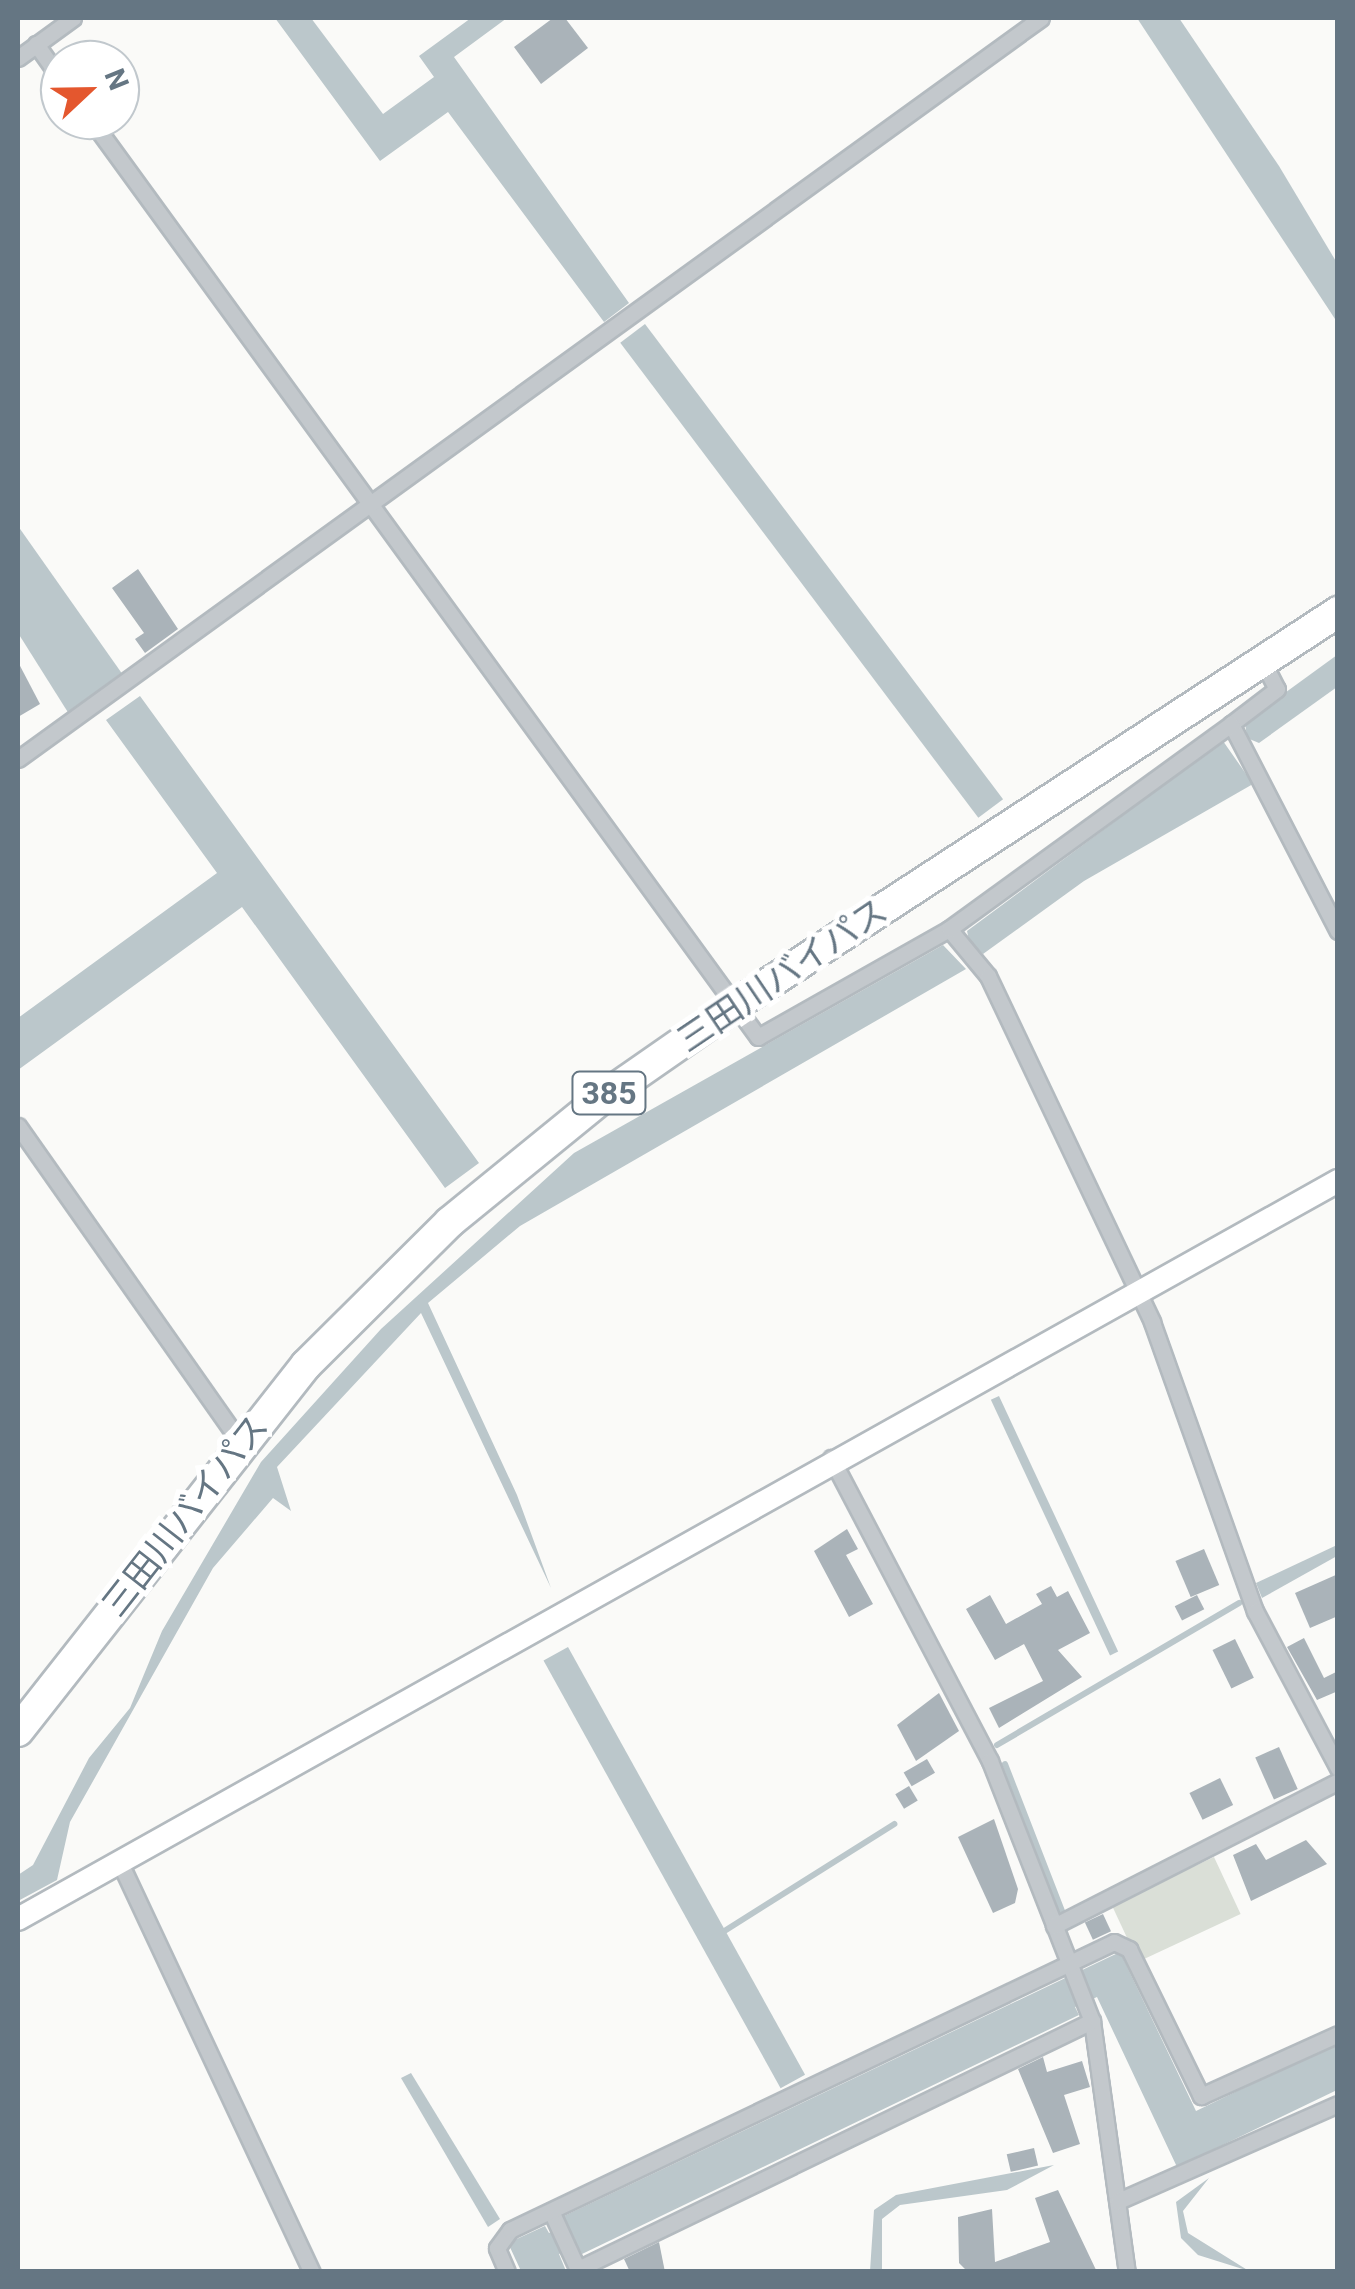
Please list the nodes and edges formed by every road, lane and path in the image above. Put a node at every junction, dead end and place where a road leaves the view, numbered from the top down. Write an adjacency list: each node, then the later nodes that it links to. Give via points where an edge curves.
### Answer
1 (72, 18): 3 (street)
2 (1041, 18): 7 (street)
3 (36, 44): 4 (street); 5 (street)
4 (40, 50)
5 (18, 58)
6 (106, 140): 7 (street)
7 (373, 508): 11 (street); 14 (street)
8 (1338, 612): 9 (highway, 三田川バイパス / 385)
9 (1264, 664): 10 (street, via 1277,689); 14 (highway, 三田川バイパス / 385)
10 (1232, 724): 12 (street); 13 (street)
11 (18, 759)
12 (949, 929): 14 (street, via 758,1037); 17 (street, via 988,976)
13 (1338, 931)
14 (737, 1004): 18 (highway, 三田川バイパス / 385, via 450,1222)
15 (18, 1126): 18 (street)
16 (1338, 1180): 17 (street)
17 (1136, 1290): 19 (street); 21 (street, via 1256,1611)
18 (240, 1443): 20 (highway, 三田川バイパス / 385)
19 (831, 1458): 23 (street); 25 (street, via 990,1761)
20 (18, 1731)
21 (1338, 1768)
22 (1338, 1781): 25 (street)
23 (121, 1865): 24 (street); 33 (street)
24 (18, 1919)
25 (1054, 1926): 26 (street)
26 (1070, 1969): 27 (street); 28 (street, via 1124,1942 1202,2096); 31 (street)
27 (1089, 2014): 30 (street); 32 (street)
28 (1338, 2034)
29 (1338, 2104): 30 (street)
30 (1118, 2201): 35 (street)
31 (554, 2219): 32 (street); 34 (street, via 500,2238)
32 (579, 2270)
33 (312, 2272)
34 (507, 2272)
35 (1127, 2272)

